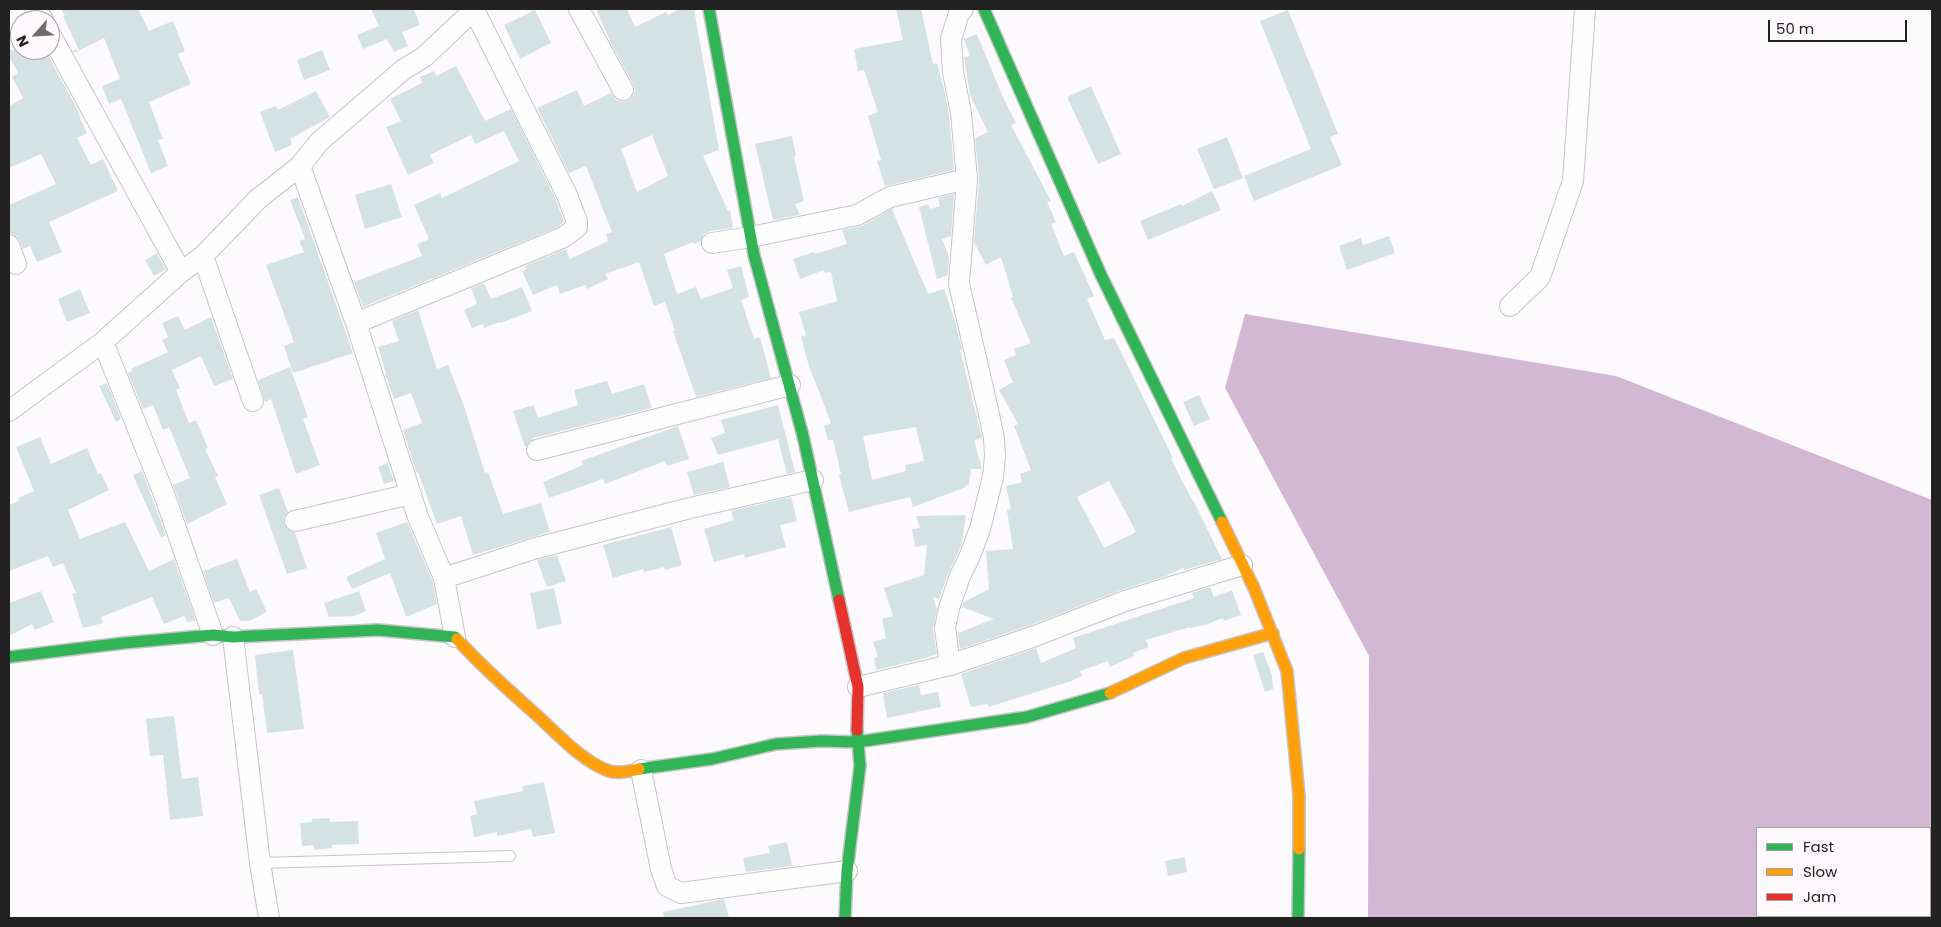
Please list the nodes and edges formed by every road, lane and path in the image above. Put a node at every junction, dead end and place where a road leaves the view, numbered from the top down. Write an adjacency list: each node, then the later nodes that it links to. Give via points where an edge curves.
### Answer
1 (474, 9): 9 (street, via 424,57 404,69 319,142); 18 (street, via 567,195 577,226 564,237)
2 (579, 9): 8 (street)
3 (710, 9): 11 (street)
4 (963, 9): 10 (street, via 951,39)
5 (984, 9): 27 (street, via 1101,275)
6 (1585, 9): 17 (street, via 1573,181 1540,277)
7 (60, 52): 16 (street)
8 (623, 90)
9 (300, 166): 14 (street, via 258,198); 18 (street)
10 (967, 179): 11 (street, via 890,197 856,215); 33 (street, via 959,284 994,438 995,456 980,529 949,608 945,628)
11 (751, 237): 12 (street); 20 (street)
12 (712, 243)
13 (9, 244): 15 (street)
14 (203, 256): 16 (street); 21 (street)
15 (16, 264)
16 (182, 272): 19 (street)
17 (1510, 306)
18 (356, 323): 25 (street)
19 (102, 342): 22 (street); 30 (street)
20 (790, 385): 23 (street); 24 (street)
21 (253, 401)
22 (9, 411)
23 (537, 450)
24 (813, 480): 28 (street, via 533,549); 34 (street)
25 (411, 494): 26 (street); 28 (street)
26 (295, 521)
27 (1242, 565): 29 (street); 33 (street, via 1125,601)
28 (444, 578): 31 (street)
29 (1273, 633): 35 (street, via 1184,658 1113,692 1027,717); 42 (street, via 1287,671 1299,796)
30 (223, 636): 31 (street, via 378,630); 32 (street, via 124,643); 38 (street)
31 (455, 638): 36 (street, via 570,745 595,764 609,771)
32 (9, 657)
33 (950, 665): 34 (street)
34 (858, 687): 35 (street)
35 (857, 742): 36 (street, via 820,740 776,744); 39 (street, via 860,766)
36 (641, 770): 39 (street, via 661,869 667,886 681,893)
37 (510, 856): 38 (lane)
38 (260, 863): 40 (street)
39 (847, 871): 41 (street)
40 (269, 918)
41 (845, 918)
42 (1298, 918)

